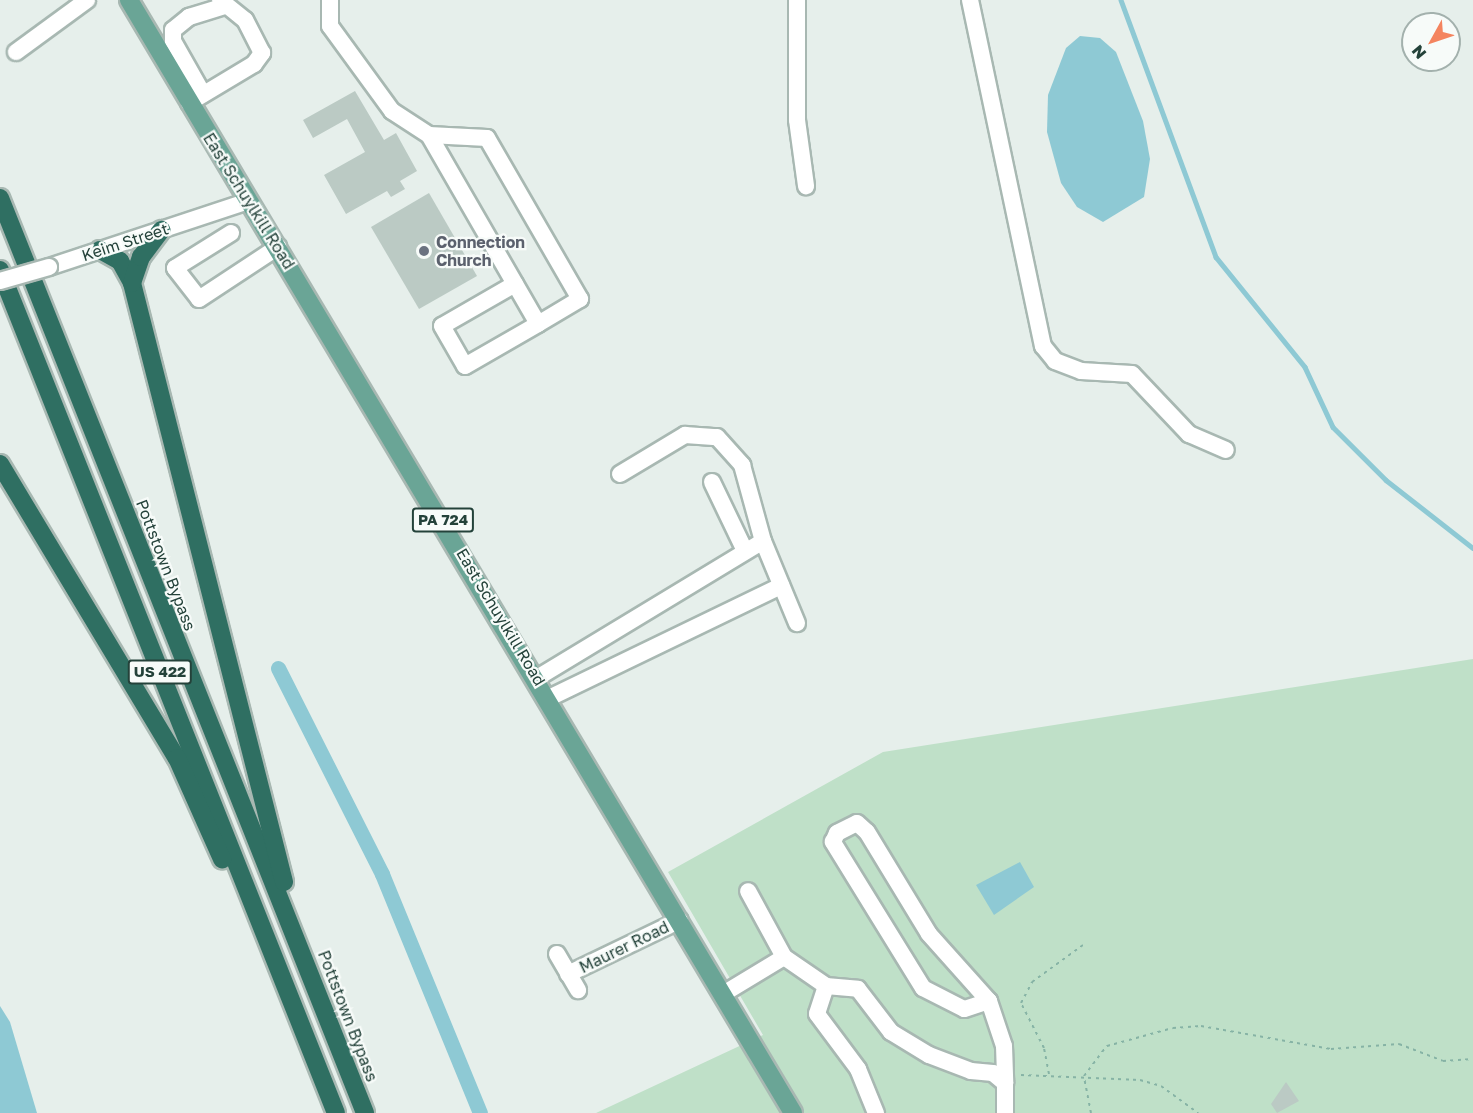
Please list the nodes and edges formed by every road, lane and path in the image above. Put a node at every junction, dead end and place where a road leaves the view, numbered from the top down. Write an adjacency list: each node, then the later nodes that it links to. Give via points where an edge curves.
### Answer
1 (87, 0): 8 (street)
2 (330, 0): 10 (street, via 330,26 392,111)
3 (797, 0): 11 (street, via 798,120)
4 (970, 0): 23 (street, via 1042,346 1055,361 1082,371 1132,374 1189,434)
5 (134, 1): 7 (main road, East Schuylkill Road / PA 724)
6 (222, 3): 7 (street, via 177,25); 9 (street, via 245,20 262,53 254,64)
7 (165, 46): 9 (main road, East Schuylkill Road / PA 724)
8 (16, 52)
9 (196, 99): 13 (main road, East Schuylkill Road / PA 724)
10 (429, 135): 21 (street); 22 (street, via 488,138 540,228 580,299)
11 (806, 186)
12 (0, 198): 35 (highway, Pottstown Bypass / US 422)
13 (249, 201): 14 (street, Keim Street); 16 (main road, East Schuylkill Road / PA 724)
14 (160, 230): 17 (street, Keim Street); 20 (highway, via 141,257)
15 (231, 233): 16 (street, via 175,268 199,299)
16 (278, 247): 31 (main road, East Schuylkill Road / PA 724)
17 (100, 250): 19 (street, Keim Street, bridge); 20 (highway, via 120,261)
18 (0, 270): 46 (highway, US 422)
19 (0, 281)
20 (132, 282): 35 (highway)
21 (515, 284): 22 (street); 22 (street, via 442,326 465,366)
22 (538, 324)
23 (1226, 450)
24 (0, 464): 46 (highway, via 177,758)
25 (620, 474): 27 (street, via 685,435 717,436 742,465)
26 (712, 482): 28 (street)
27 (763, 541): 28 (street); 29 (street)
28 (745, 551): 31 (street)
29 (781, 586): 30 (street); 32 (street)
30 (797, 623)
31 (537, 678): 32 (main road, East Schuylkill Road / PA 724)
32 (549, 698): 34 (main road, East Schuylkill Road / PA 724)
33 (748, 891): 38 (street)
34 (680, 920): 39 (street, Maurer Road); 42 (main road, East Schuylkill Road / PA 724)
35 (300, 941): 51 (highway, Pottstown Bypass / US 422)
36 (1083, 945): 47 (path, via 1032,982 1021,1003 1044,1048)
37 (557, 954): 39 (street, Maurer Road)
38 (784, 957): 40 (street); 42 (street)
39 (568, 974): 41 (street, Maurer Road)
40 (826, 986): 49 (street, via 858,989 891,1032 929,1054 971,1071 993,1073); 53 (street, via 817,1014 858,1069)
41 (578, 990)
42 (723, 994): 52 (main road, East Schuylkill Road / PA 724)
43 (989, 1001): 43 (street, via 929,934 857,823 837,833 833,842 914,978 943,1001 964,1009); 45 (street)
44 (1473, 1059): 48 (path, via 1443,1061 1399,1044 1331,1049 1201,1026 1107,1046)
45 (1005, 1062): 47 (path, via 1024,1076); 49 (street)
46 (320, 1073): 50 (highway, US 422)
47 (1049, 1075): 48 (path)
48 (1084, 1076): 55 (path); 56 (path, via 1121,1076 1161,1086)
49 (1005, 1083): 54 (street)
50 (336, 1113)
51 (365, 1113)
52 (793, 1113)
53 (876, 1113)
54 (1005, 1113)
55 (1091, 1113)
56 (1198, 1113)

